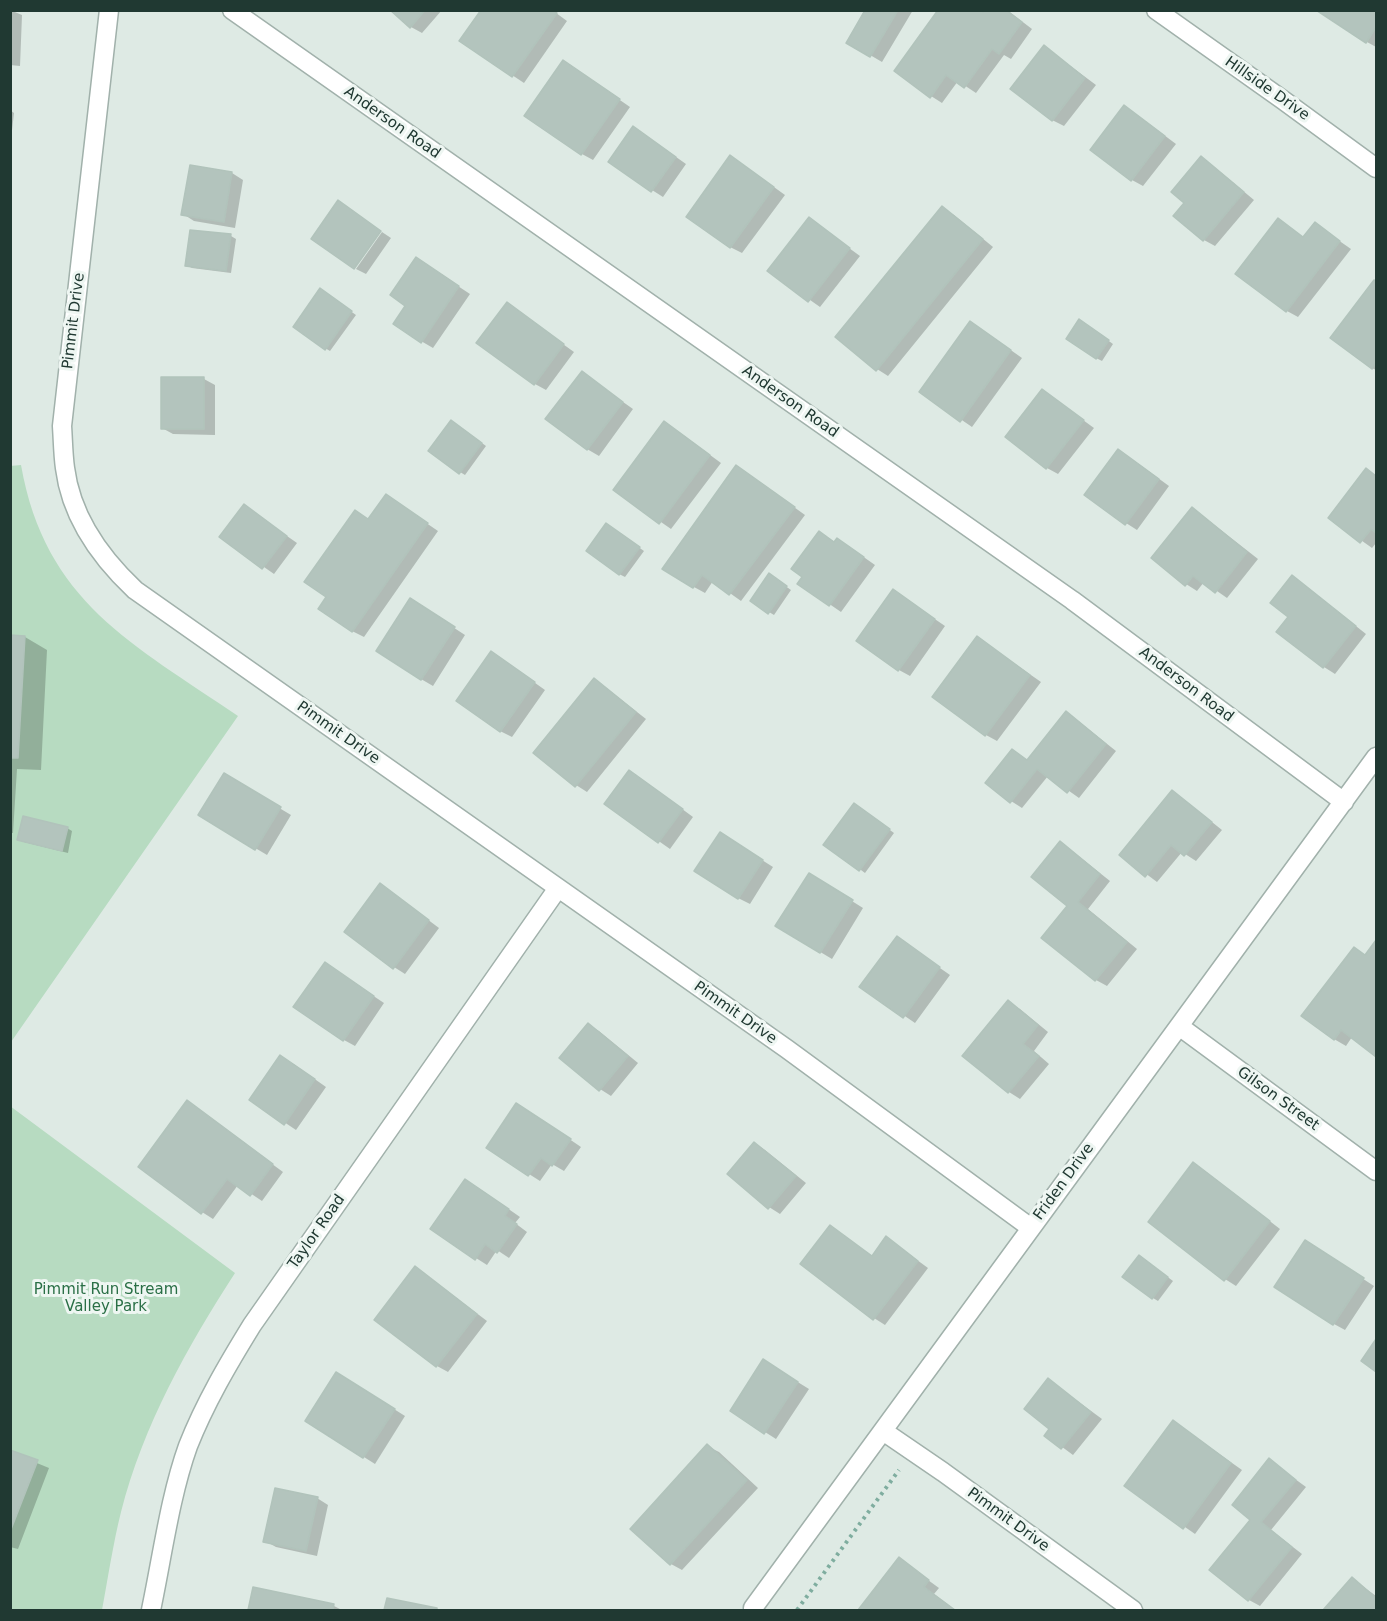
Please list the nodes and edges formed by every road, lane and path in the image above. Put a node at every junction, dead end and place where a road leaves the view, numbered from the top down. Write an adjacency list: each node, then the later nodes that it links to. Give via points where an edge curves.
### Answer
1 (109, 10): 7 (street, Pimmit Drive, via 62,426 71,496 90,536 115,571 135,590)
2 (232, 10): 6 (street, Anderson Road, via 1072,600)
3 (1156, 10): 4 (street, Hillside Drive)
4 (1377, 168)
5 (1377, 757): 6 (street, Friden Drive)
6 (1344, 801): 8 (street, Friden Drive)
7 (558, 888): 10 (street, Pimmit Drive); 14 (street, Taylor Road, via 218,1379 188,1447)
8 (1179, 1026): 9 (street, Gilson Street); 10 (street, Friden Drive)
9 (1377, 1171)
10 (1031, 1228): 11 (street, Friden Drive)
11 (883, 1431): 12 (street, Pimmit Drive); 13 (street, Friden Drive)
12 (913, 1451): 15 (path); 16 (street, Pimmit Drive)
13 (753, 1608)
14 (151, 1611)
15 (797, 1611)
16 (1133, 1611)

